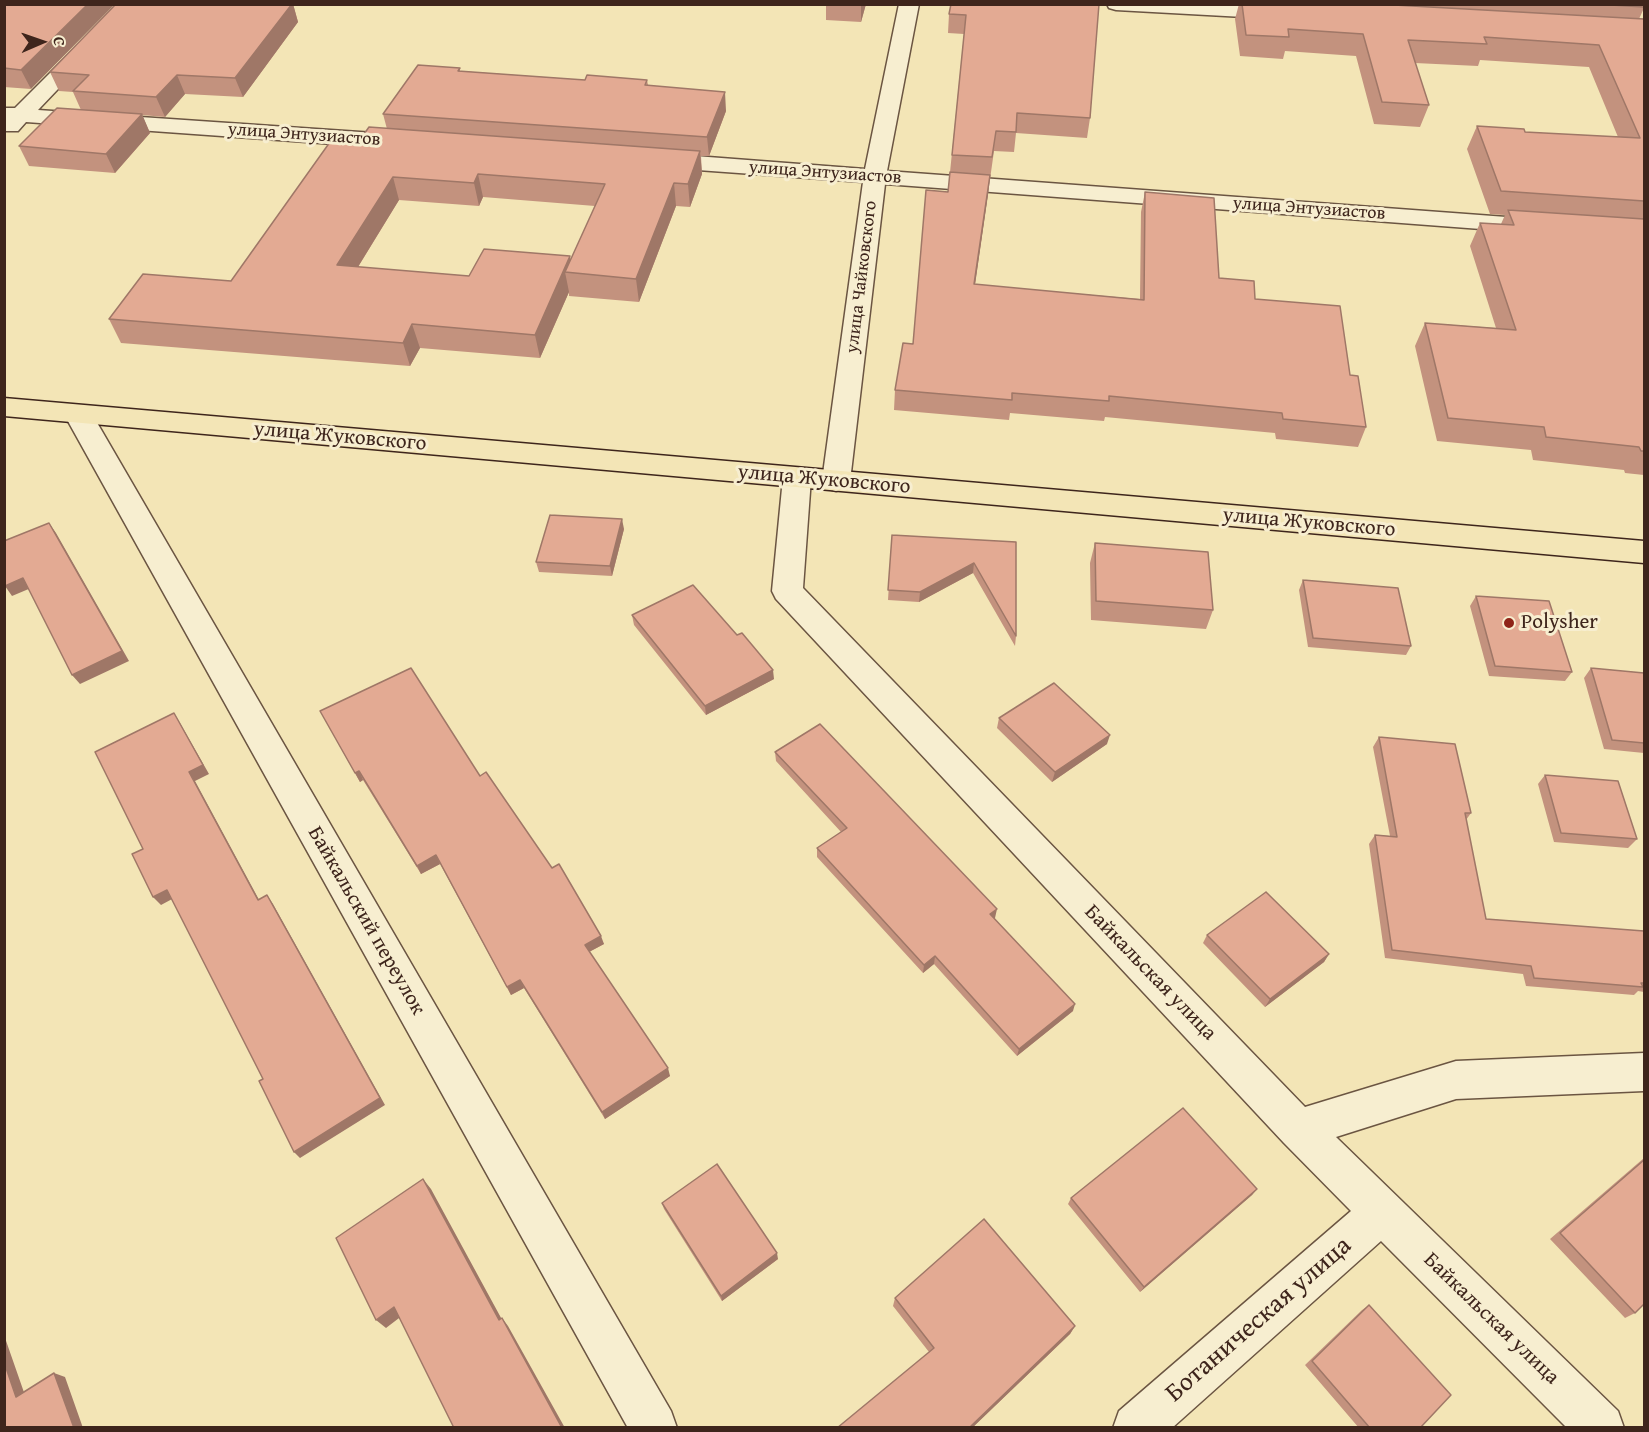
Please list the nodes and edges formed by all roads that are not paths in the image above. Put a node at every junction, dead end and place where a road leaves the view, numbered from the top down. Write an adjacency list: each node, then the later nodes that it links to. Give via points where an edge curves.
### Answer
1 (130, 4): 5 (street)
2 (909, 4): 9 (street, улица Чайковского)
3 (1116, 4): 4 (street)
4 (1304, 15)
5 (12, 114): 6 (street); 7 (street, улица Энтузиастов)
6 (4, 131)
7 (424, 144)
8 (637, 159): 9 (street, улица Энтузиастов)
9 (875, 176): 10 (street, улица Энтузиастов); 14 (street, улица Чайковского)
10 (1574, 229)
11 (4, 407): 12 (main road, улица Жуковского)
12 (78, 414): 13 (main road, улица Жуковского); 19 (street, Байкальский переулок)
13 (797, 478): 14 (main road, улица Жуковского); 17 (street, Байкальская улица, via 787,591)
14 (836, 481): 15 (main road, улица Жуковского)
15 (1644, 552)
16 (1644, 1072): 17 (street, via 1456,1080)
17 (1298, 1129): 18 (street, Байкальская улица)
18 (1382, 1212): 20 (street, Ботаническая улица); 21 (street, Байкальская улица)
19 (654, 1428)
20 (1136, 1428)
21 (1601, 1428)

